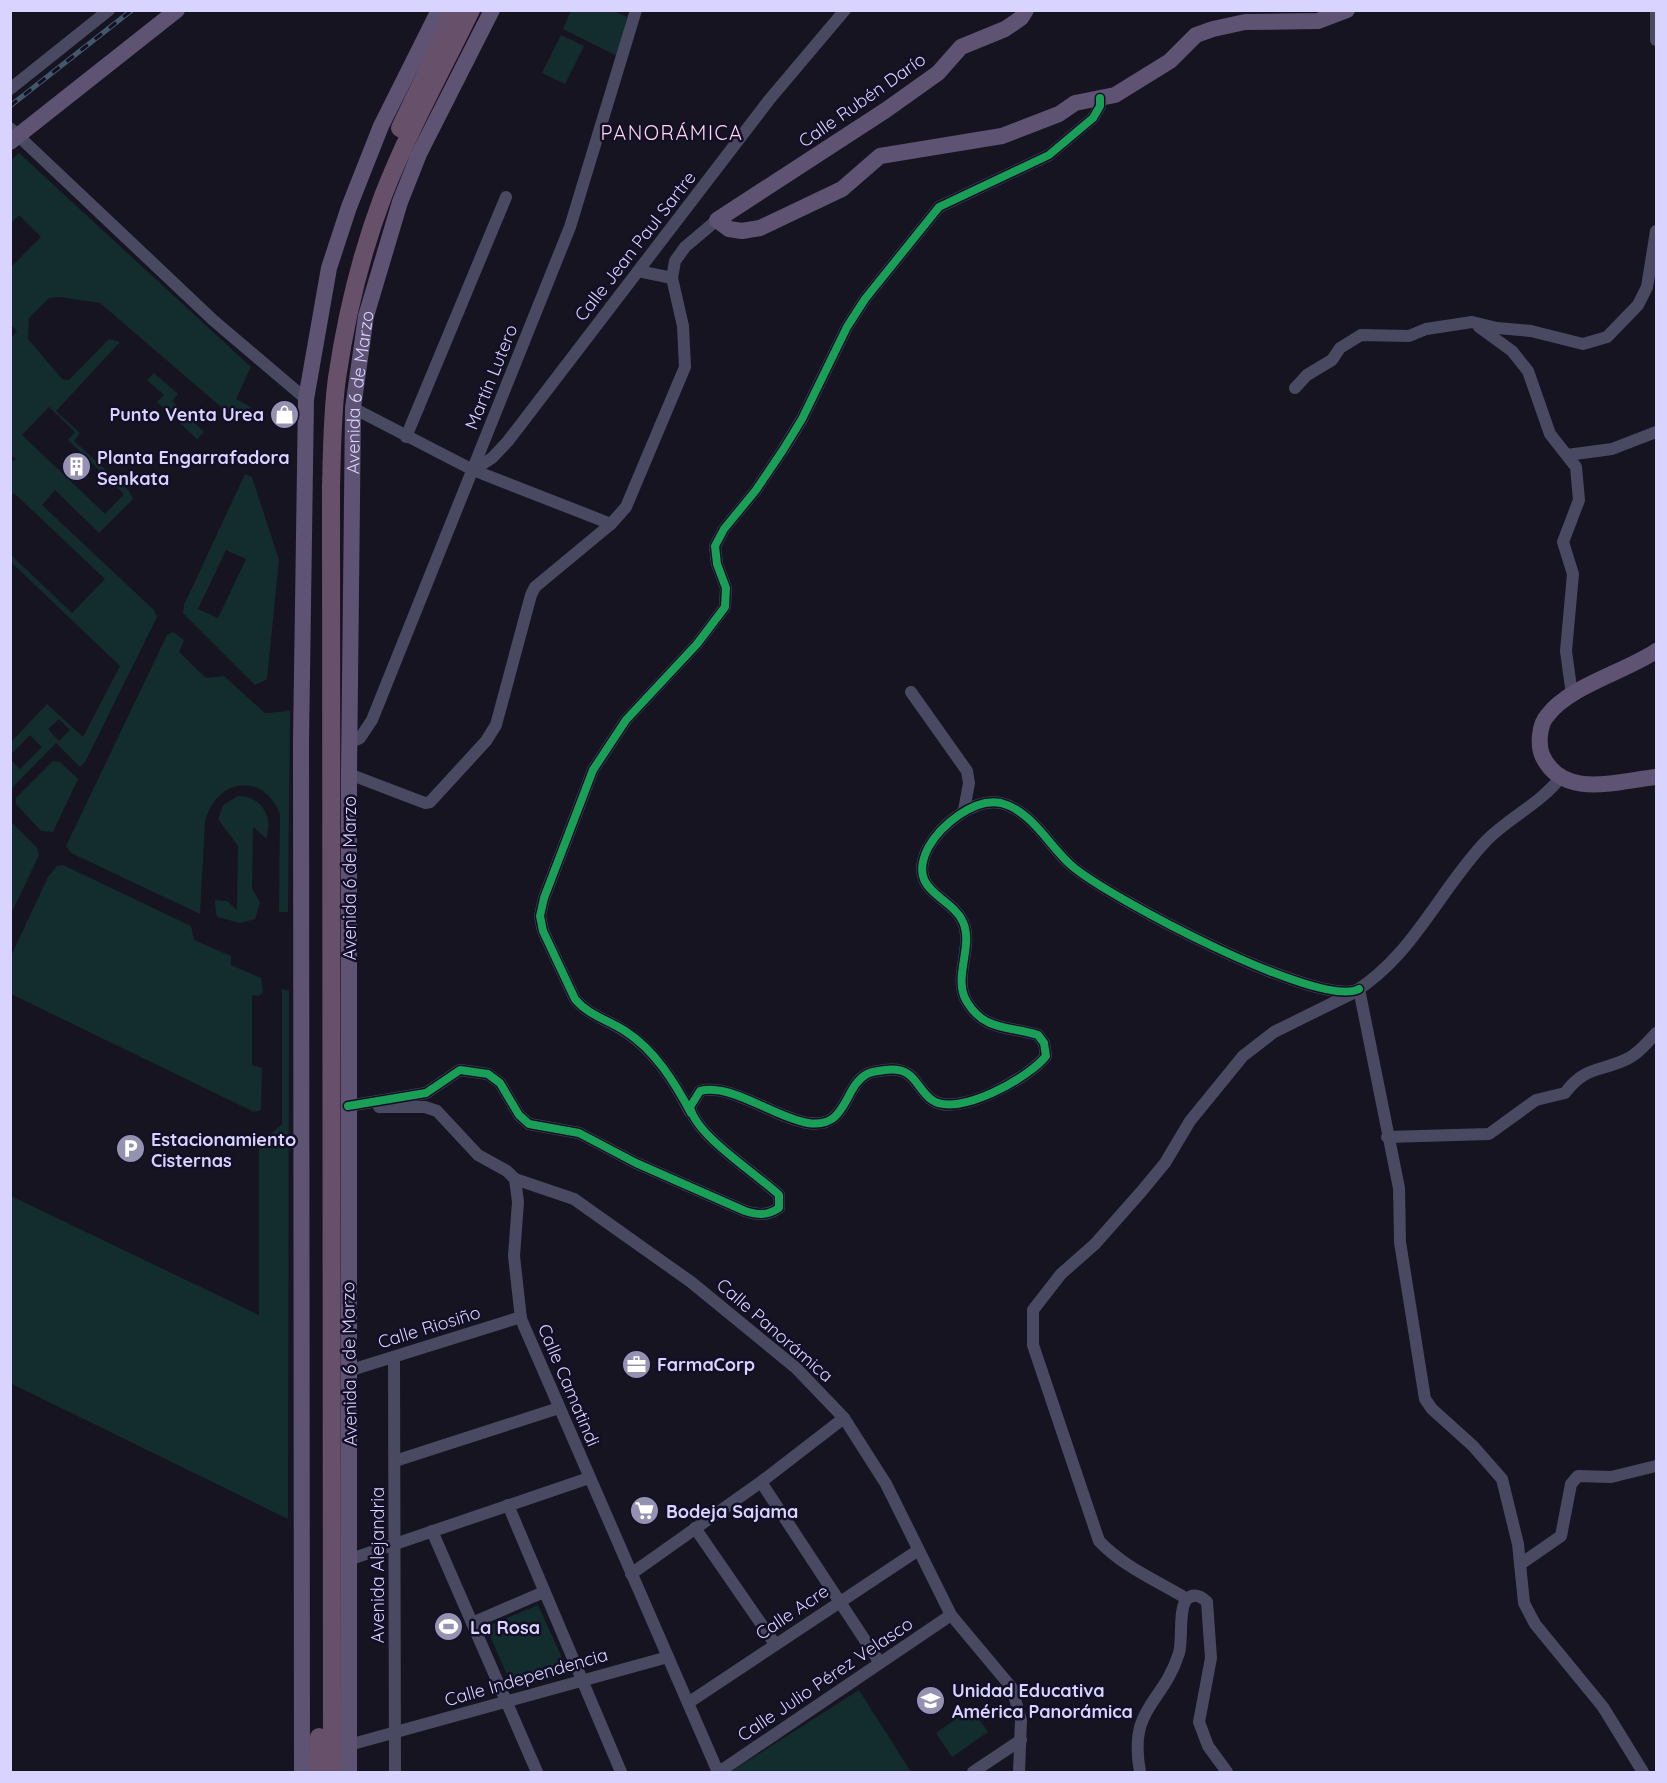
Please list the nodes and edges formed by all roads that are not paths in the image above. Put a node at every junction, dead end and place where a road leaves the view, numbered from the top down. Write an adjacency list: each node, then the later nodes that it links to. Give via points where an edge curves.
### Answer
1 (109, 10): 13 (street)
2 (177, 10): 15 (main road)
3 (439, 10): 23 (main road, via 381,126 349,207 329,268)
4 (456, 10): 76 (highway, Avenida 6 de Marzo, via 381,171 353,252 333,333 324,418 319,705)
5 (471, 10): 77 (highway, Avenida 6 de Marzo, via 383,198 360,269 334,406)
6 (492, 10): 24 (main road, Avenida 6 de Marzo, via 419,154 400,202 366,316)
7 (636, 10): 28 (street, Martín Lutero, via 570,227)
8 (845, 10): 19 (street, Calle Jean Paul Sartre, via 769,100)
9 (1026, 10): 17 (main road, Calle Rubén Darío, via 1005,29 961,47 938,74)
10 (1347, 10): 14 (main road, via 1318,21 1273,20 1196,35 1170,60 1140,80)
11 (1656, 11): 12 (street)
12 (1656, 40)
13 (10, 88)
14 (1100, 98): 17 (main road, via 1075,103 1059,114 1002,136 880,156 842,189 760,228 729,229); 41 (street, via 1093,118 1049,155 939,207 866,298 847,327 802,419 715,546 726,588 721,613 619,729 594,770 574,816 541,907 543,931 575,999 582,1007 626,1031 645,1048 676,1084)
15 (13, 135): 23 (street, via 213,320)
16 (506, 197): 26 (street)
17 (717, 220): 20 (street, via 685,247 675,261)
18 (1656, 231): 21 (street, via 1647,286 1638,305 1607,338 1583,344)
19 (638, 271): 20 (street); 28 (street, Calle Jean Paul Sartre, via 508,441)
20 (672, 278): 29 (street, via 683,326 685,367 626,507)
21 (1472, 322): 22 (street, via 1408,336 1361,335 1340,348 1332,360 1307,375); 27 (street, via 1512,351 1528,371 1550,434)
22 (1295, 388)
23 (306, 399): 75 (main road, via 301,742)
24 (353, 408): 26 (street); 33 (main road, Avenida 6 de Marzo)
25 (1656, 432): 27 (street, via 1612,449)
26 (406, 437): 28 (street)
27 (1567, 455): 32 (street, via 1576,467 1579,483 1579,500 1563,542 1573,574 1566,651)
28 (473, 470): 29 (street); 33 (street, Martín Lutero, via 372,720 360,738)
29 (611, 524): 34 (street, via 535,587 496,725 430,802)
30 (1656, 651): 32 (main road)
31 (911, 692): 37 (street, via 967,771)
32 (1572, 695): 36 (main road, via 1546,716 1540,734 1539,749 1549,770)
33 (349, 743): 34 (main road, Avenida 6 de Marzo)
34 (349, 774): 40 (main road, Avenida 6 de Marzo)
35 (1656, 777): 36 (main road, via 1596,785)
36 (1560, 778): 38 (street, via 1488,838 1400,954)
37 (964, 810): 38 (street, via 985,802 1002,803 1029,820 1081,872 1179,931 1316,988); 41 (street, via 928,848 923,865 925,882 931,893 959,914 965,925 967,946 961,988 967,1002 995,1027 1038,1035 1046,1056 1038,1066 1004,1088 944,1104 932,1100 904,1072 869,1073 858,1081 836,1116 823,1122 809,1123 778,1114 719,1089 700,1091 690,1107)
38 (1357, 990): 42 (street); 62 (street, via 1274,1032 1243,1056 1190,1121 1165,1163 1095,1244 1061,1274 1033,1310 1033,1345 1100,1541 1139,1574)
39 (1656, 1033): 42 (street, via 1631,1057 1585,1072 1566,1093 1536,1100 1489,1134)
40 (348, 1107): 41 (street, via 426,1093 460,1070 473,1070 500,1083 529,1124 579,1133 745,1211 765,1215 779,1208 779,1195 718,1144); 43 (street, via 425,1107 437,1111 478,1155); 46 (main road, Avenida 6 de Marzo)
41 (692, 1116)
42 (1387, 1137): 59 (street, via 1399,1188 1400,1242 1425,1399 1502,1479)
43 (515, 1179): 44 (street, Calle Camatindi, via 518,1202 514,1257); 48 (street, Calle Panorámica, via 574,1199 691,1282 796,1368)
44 (521, 1317): 45 (street, Calle Riosiño); 47 (street, Calle Camatindi)
45 (394, 1357): 46 (street, Calle Riosiño); 49 (street, Avenida Alejandria)
46 (348, 1371): 58 (main road, Avenida 6 de Marzo)
47 (559, 1408): 49 (street); 51 (street, Calle Camatindi)
48 (844, 1418): 52 (street); 57 (street, Calle Panorámica, via 886,1484)
49 (396, 1461): 56 (street, Avenida Alejandria)
50 (1656, 1466): 59 (street, via 1611,1477 1578,1476 1571,1484 1561,1536)
51 (589, 1478): 53 (street); 60 (street, Calle Camatindi)
52 (761, 1482): 54 (street); 63 (street)
53 (508, 1505): 55 (street); 61 (street)
54 (696, 1528): 60 (street); 66 (street)
55 (432, 1531): 56 (street); 65 (street)
56 (395, 1544): 58 (street); 72 (street, Avenida Alejandria)
57 (917, 1551): 63 (street, Calle Acre); 64 (street, Calle Panorámica)
58 (348, 1560): 74 (main road, Avenida 6 de Marzo)
59 (1522, 1563): 87 (street, via 1524,1603 1535,1624 1603,1707)
60 (631, 1574): 67 (street, Calle Camatindi)
61 (544, 1592): 65 (street); 69 (street)
62 (1187, 1599): 85 (street, via 1179,1652 1138,1732); 86 (street, via 1201,1596 1207,1602 1211,1658 1199,1722 1208,1746)
63 (839, 1601): 66 (street, Calle Acre); 68 (street)
64 (951, 1615): 68 (street, Calle Julio Pérez Velasco); 73 (street, Calle Panorámica, via 1012,1688 1021,1720)
65 (472, 1623): 70 (street)
66 (776, 1644): 71 (street, Calle Acre)
67 (668, 1657): 69 (street, Calle Independencia); 71 (street, Calle Camatindi)
68 (880, 1664): 82 (street, Calle Julio Pérez Velasco)
69 (582, 1679): 70 (street, Calle Independencia); 81 (street)
70 (508, 1702): 72 (street, Calle Independencia); 80 (street)
71 (688, 1703): 82 (street, Calle Camatindi)
72 (395, 1733): 74 (street, Calle Independencia); 79 (street, Avenida Alejandria)
73 (1021, 1740): 83 (street); 84 (street, Calle Panorámica)
74 (349, 1745): 78 (main road, Avenida 6 de Marzo)
75 (302, 1773)
76 (319, 1773)
77 (332, 1773)
78 (349, 1773)
79 (395, 1773)
80 (537, 1773)
81 (621, 1773)
82 (719, 1773)
83 (973, 1773)
84 (1019, 1773)
85 (1140, 1773)
86 (1227, 1773)
87 (1643, 1773)

